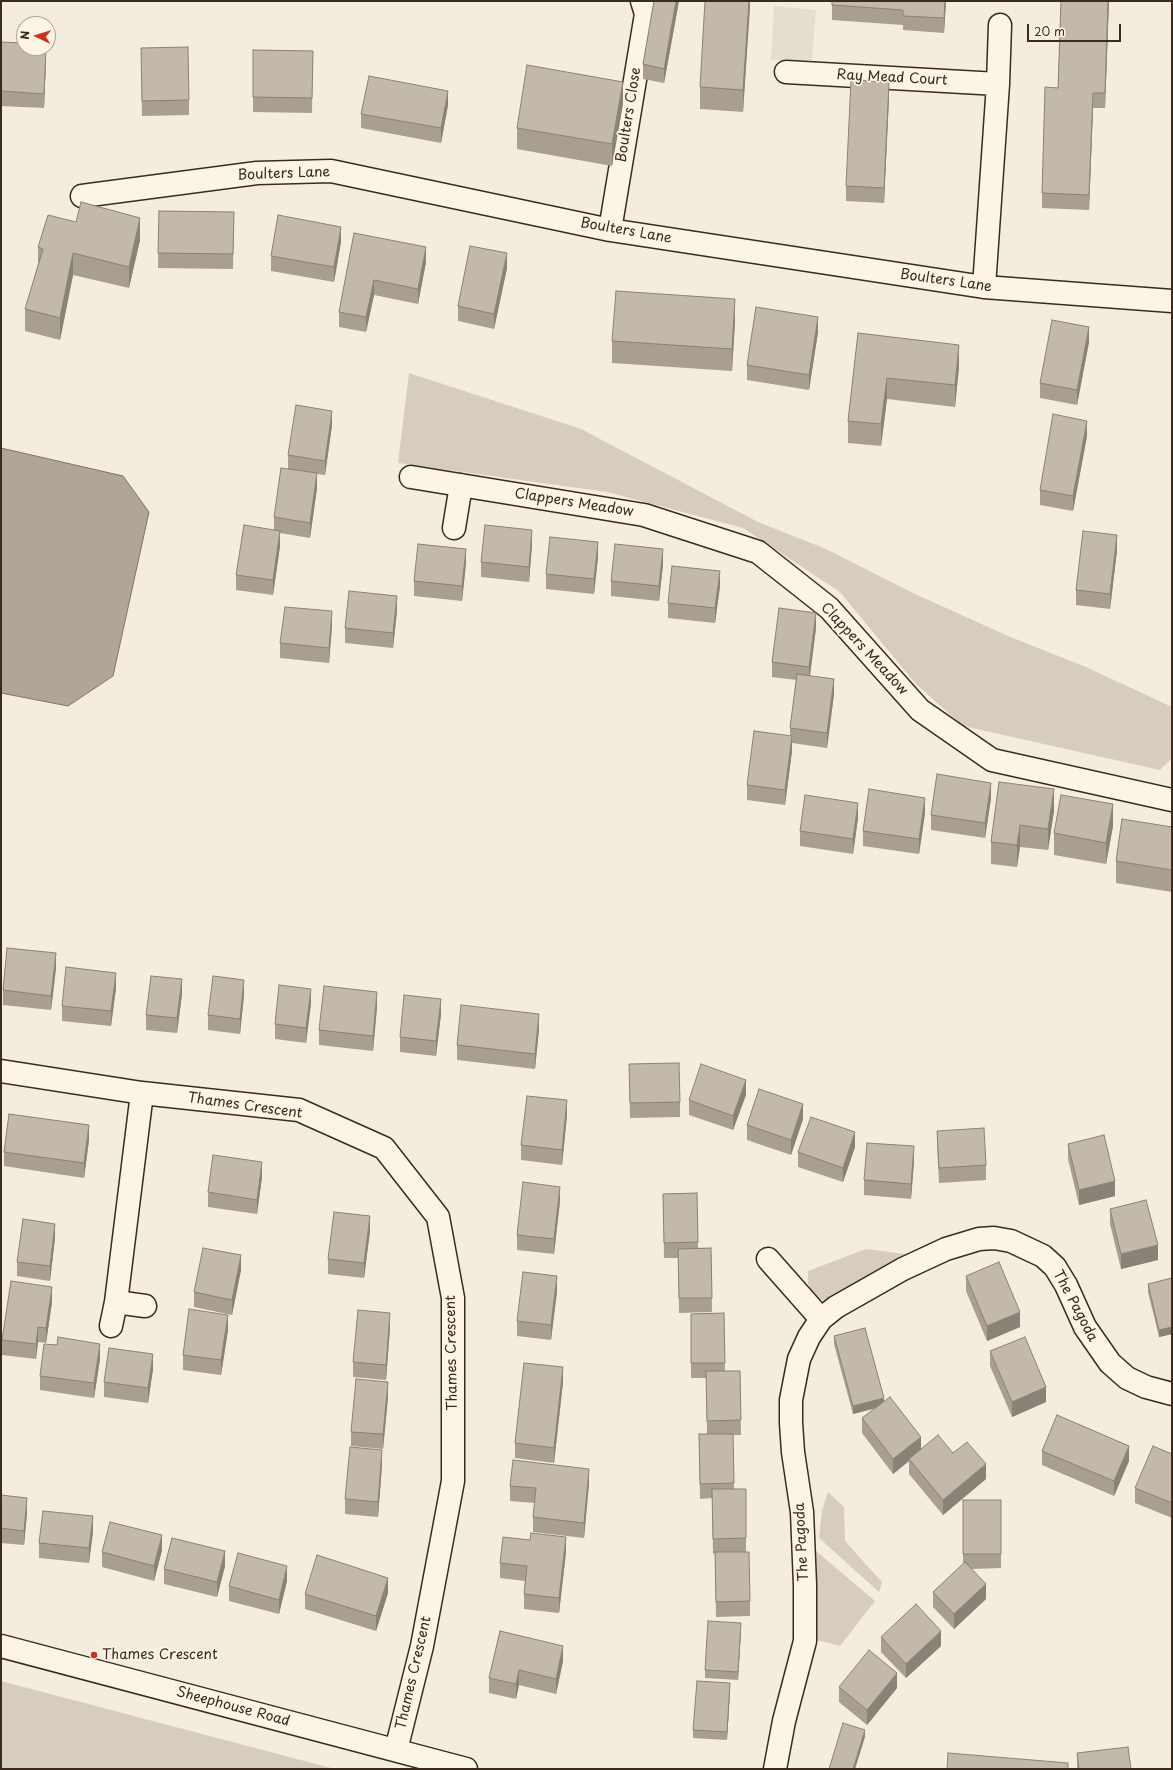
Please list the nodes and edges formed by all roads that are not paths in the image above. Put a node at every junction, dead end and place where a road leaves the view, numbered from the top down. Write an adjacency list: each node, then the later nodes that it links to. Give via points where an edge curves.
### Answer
1 (642, 1): 6 (street, Boulters Close, via 646,14)
2 (1000, 25): 4 (street)
3 (786, 72): 4 (street, Ray Mead Court)
4 (998, 84): 7 (street)
5 (82, 196): 6 (street, Boulters Lane, via 257,173 331,171)
6 (610, 230): 7 (street, Boulters Lane)
7 (984, 287): 8 (street, Boulters Lane)
8 (1172, 301)
9 (411, 477): 10 (street, Clappers Meadow)
10 (461, 485): 11 (street); 12 (street, Clappers Meadow, via 644,515 758,552 829,608 920,710 992,760)
11 (454, 528)
12 (1172, 800)
13 (1, 1071): 14 (street, Thames Crescent)
14 (142, 1093): 16 (street); 22 (street, Thames Crescent, via 299,1110 384,1148 438,1217 453,1298 453,1481 422,1646)
15 (768, 1259): 18 (street)
16 (116, 1302): 17 (street); 19 (street)
17 (145, 1306)
18 (821, 1319): 20 (street, The Pagoda, via 836,1307 903,1269 946,1249 980,1239 1011,1241 1043,1256 1055,1267 1085,1327 1110,1363 1127,1378); 24 (street, The Pagoda, via 799,1358 791,1400 790,1423 802,1512 805,1641 784,1721)
19 (111, 1326)
20 (1172, 1394)
21 (1, 1646): 22 (street, Sheephouse Road)
22 (396, 1750): 23 (street, Sheephouse Road)
23 (466, 1769)
24 (775, 1769)

